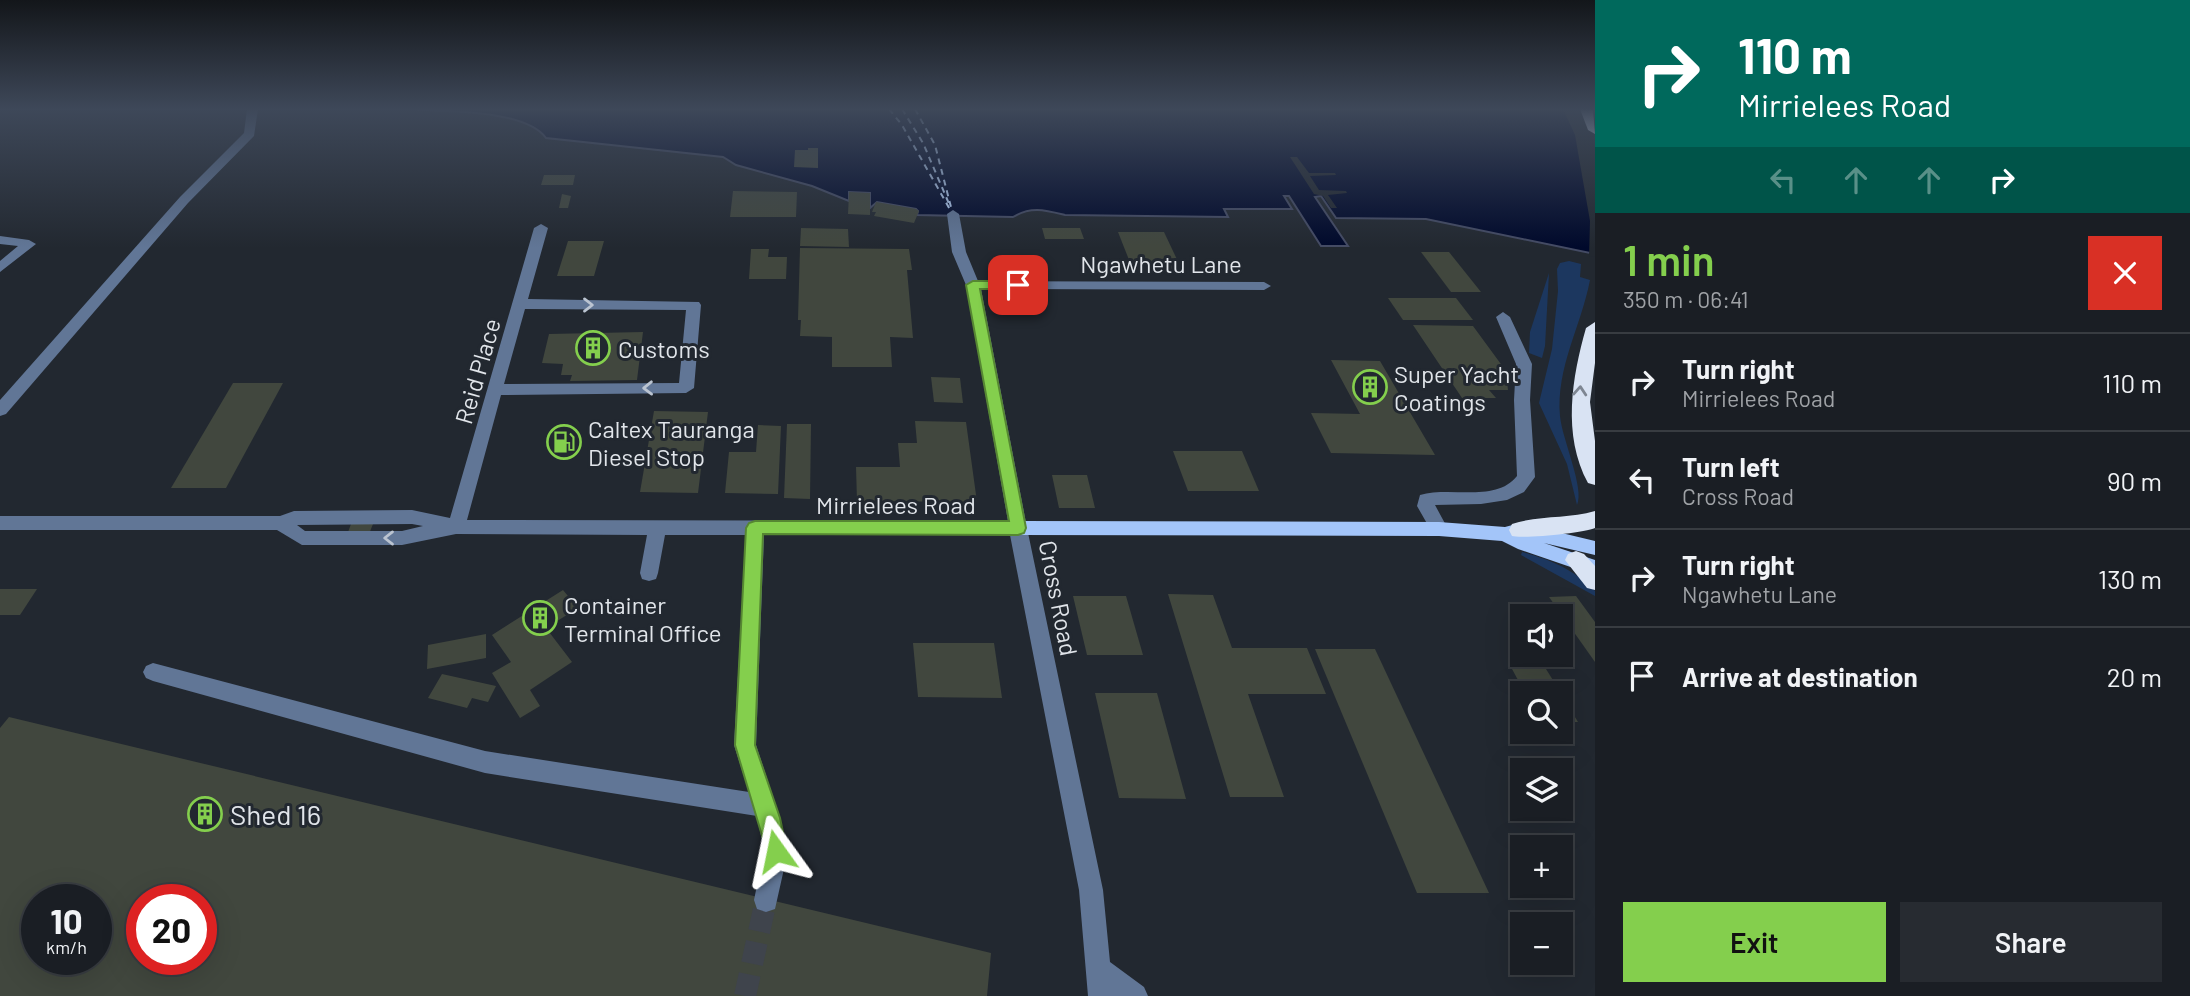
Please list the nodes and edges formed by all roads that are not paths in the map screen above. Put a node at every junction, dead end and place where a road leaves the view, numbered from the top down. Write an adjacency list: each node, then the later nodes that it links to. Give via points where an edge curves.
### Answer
1 (229, 155): 12 (street, via 184,200)
2 (948, 214): 6 (street, Cross Road)
3 (541, 228): 8 (street, Reid Place)
4 (0, 240): 5 (street, via 29,244)
5 (0, 268)
6 (973, 285): 7 (street, Ngawhetu Lane); 19 (street, Cross Road)
7 (1264, 286)
8 (520, 304): 11 (street, Reid Place); 11 (street, one-way to 11, via 694,305 686,388)
9 (1503, 317): 20 (street, via 1524,364 1526,477 1520,488 1504,496 1426,500)
10 (1595, 328): 13 (highway, one-way to 10, via 1579,408 1584,361)
11 (496, 390): 16 (street, Reid Place)
12 (0, 410)
13 (1595, 477)
14 (1595, 519): 21 (highway)
15 (0, 523): 16 (street, Mirrielees Road, via 280,523 302,538 402,538)
16 (456, 527): 17 (street, Mirrielees Road)
17 (657, 528): 18 (street, Mirrielees Road); 23 (street)
18 (755, 528): 19 (street, Mirrielees Road); 26 (street, via 745,745)
19 (1018, 528): 20 (main road, Mirrielees Road); 28 (street, Cross Road, via 1091,890)
20 (1439, 529): 21 (main road, Mirrielees Road)
21 (1512, 532): 22 (main road, Mirrielees Road, via 1524,544)
22 (1589, 559): 24 (highway)
23 (649, 573)
24 (1595, 581)
25 (153, 672): 26 (street, via 485,762)
26 (765, 806): 27 (street, via 776,851)
27 (766, 900)
28 (1101, 984): 29 (street)
29 (1135, 996)

